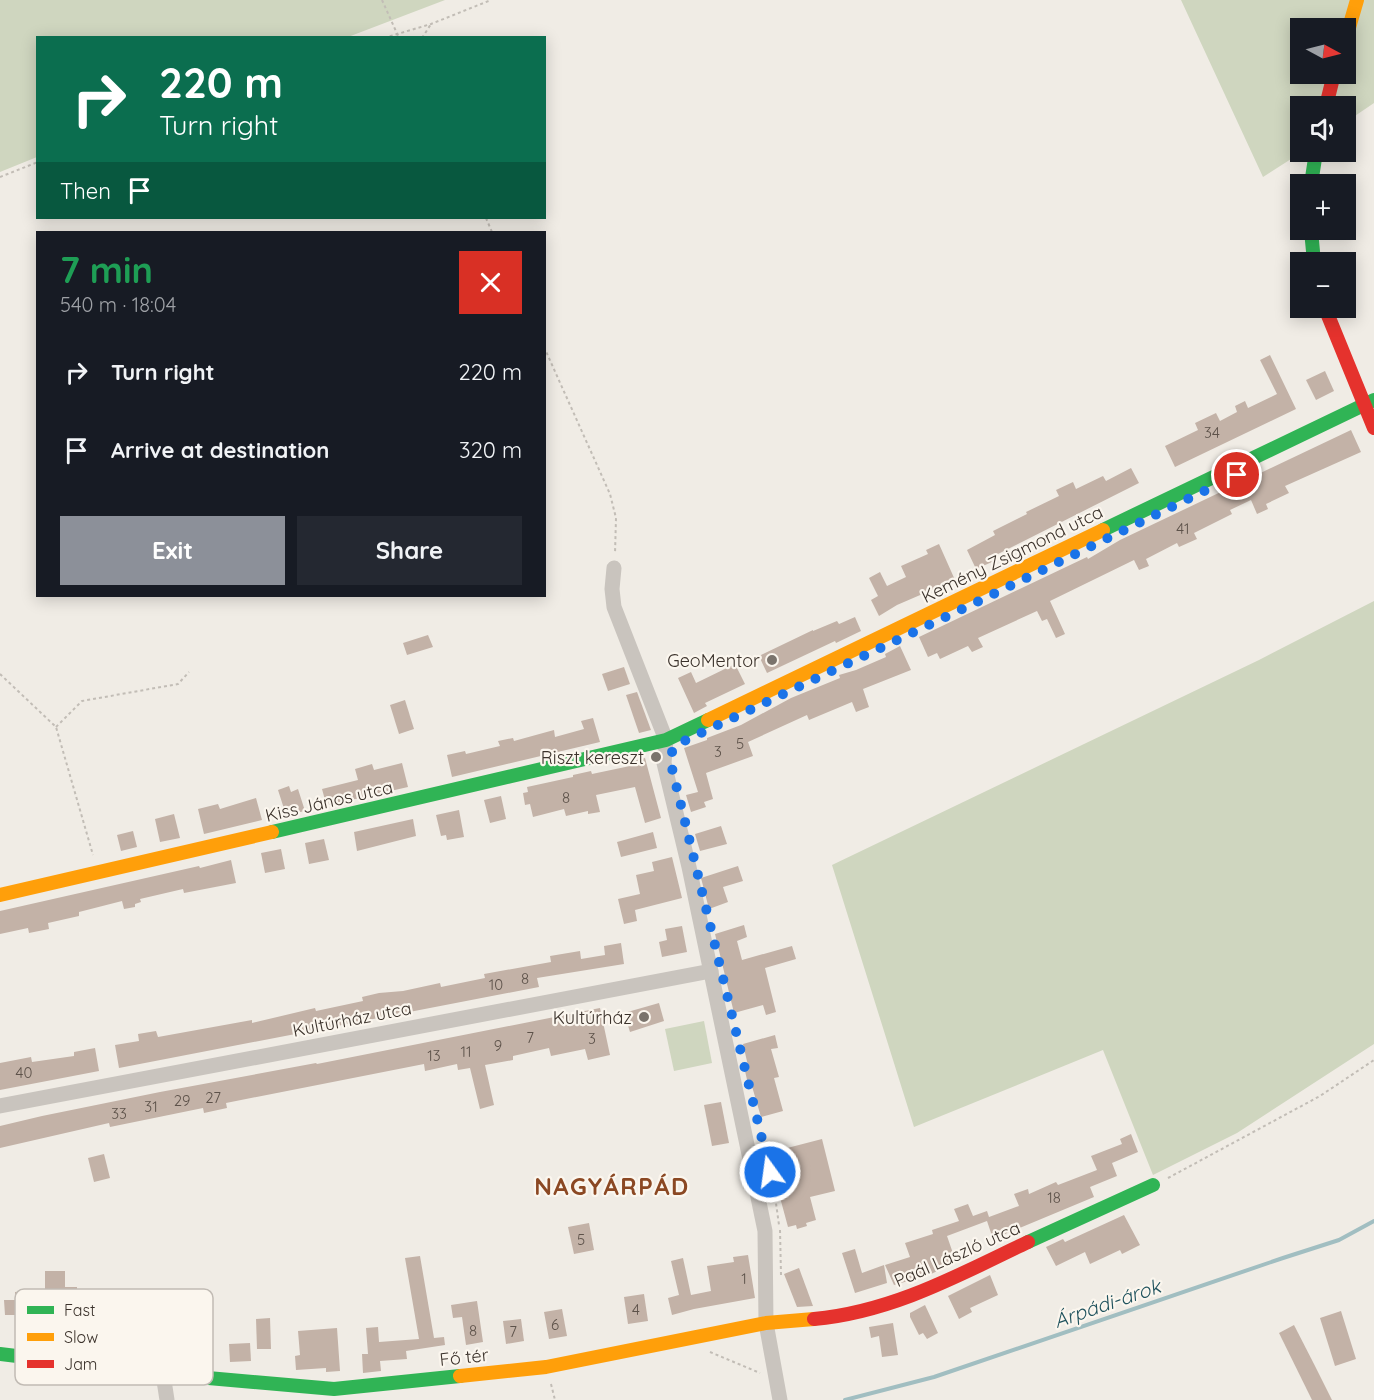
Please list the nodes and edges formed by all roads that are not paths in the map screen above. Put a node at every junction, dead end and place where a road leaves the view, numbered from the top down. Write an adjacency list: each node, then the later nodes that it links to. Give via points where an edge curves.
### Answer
1 (1357, 0): 2 (street)
2 (1352, 18)
3 (1328, 318): 4 (street)
4 (1369, 403): 5 (street); 7 (street, Kemény Zsigmond utca)
5 (1374, 428)
6 (614, 568): 7 (street, via 614,607)
7 (666, 740): 8 (street, Kiss János utca); 9 (street, via 664,763)
8 (0, 895)
9 (711, 971): 10 (street, Kultúrház utca); 12 (street, via 765,1230)
10 (0, 1106)
11 (1154, 1185): 12 (street, Paál László utca, via 899,1301 832,1317)
12 (766, 1323): 15 (street, Fő tér, via 546,1367 334,1389); 18 (street)
13 (0, 1354): 14 (street, Fő tér)
14 (15, 1356)
15 (213, 1378)
16 (165, 1385): 17 (street)
17 (166, 1400)
18 (780, 1400)

